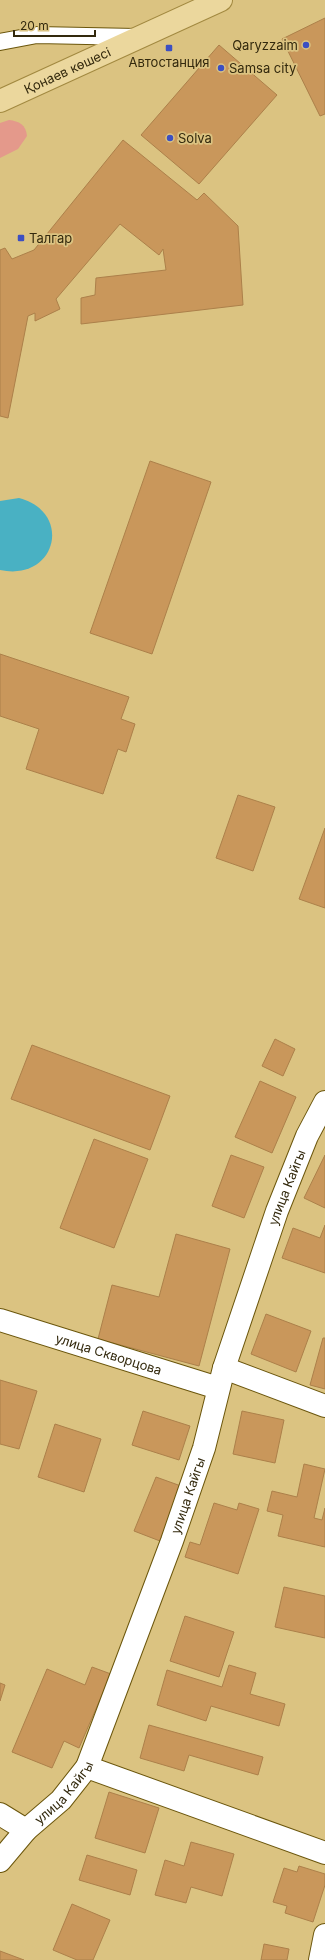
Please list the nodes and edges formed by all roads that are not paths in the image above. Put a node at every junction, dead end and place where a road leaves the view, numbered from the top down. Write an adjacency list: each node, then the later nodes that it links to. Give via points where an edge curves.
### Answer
1 (221, 0): 2 (main road, Қонаев көшесі)
2 (140, 37): 3 (lane, via 37,35); 4 (main road, Қонаев көшесі)
3 (0, 42)
4 (0, 101)
5 (325, 1102): 7 (street, улица Кайгы, via 307,1136 277,1212)
6 (0, 1320): 7 (street, улица Скворцова)
7 (221, 1378): 8 (street, улица Скворцова); 9 (street, улица Кайгы, via 204,1448 172,1541)
8 (325, 1406)
9 (87, 1767): 11 (street, улица Кайгы, via 61,1800); 12 (street)
10 (0, 1814): 11 (street)
11 (26, 1830): 13 (street, улица Кайгы)
12 (325, 1853)
13 (0, 1861)
14 (325, 1935): 15 (street)
15 (320, 1960)

